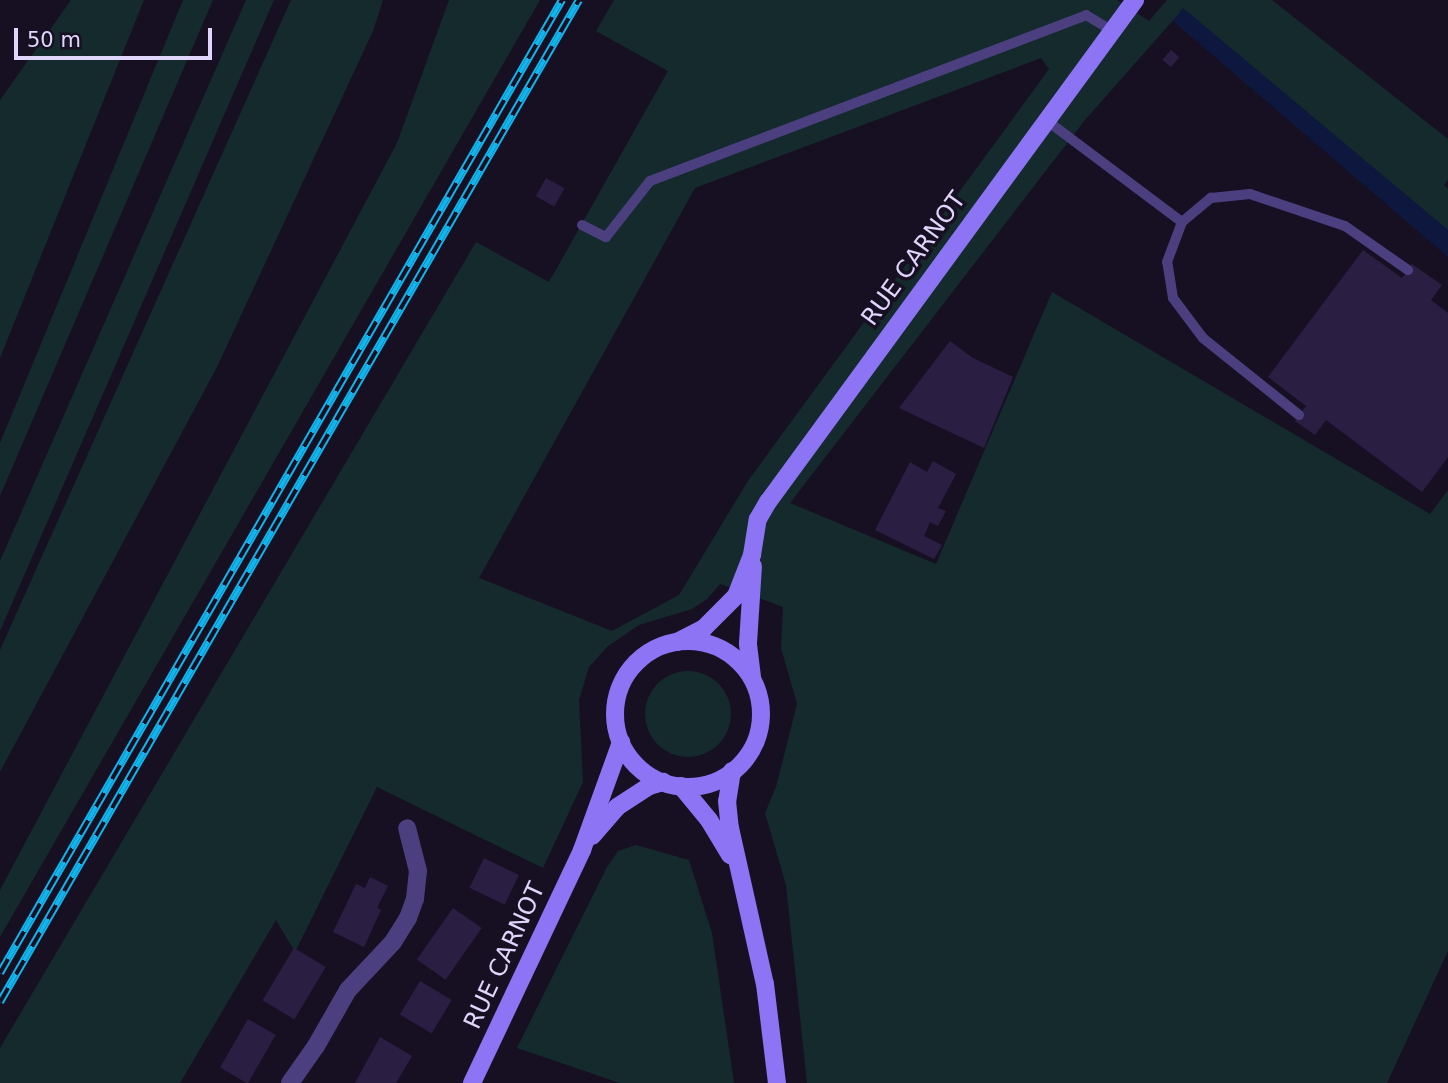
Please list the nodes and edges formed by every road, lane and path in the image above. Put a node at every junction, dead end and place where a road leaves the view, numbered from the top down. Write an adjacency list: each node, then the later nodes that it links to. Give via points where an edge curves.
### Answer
1 (1135, 0): 2 (street, RUE CARNOT)
2 (1113, 31): 3 (street, RUE CARNOT); 5 (lane, via 1086,15 650,181 606,237)
3 (1046, 120): 4 (lane); 8 (street, RUE CARNOT, via 768,502 758,519)
4 (1182, 222): 6 (lane, via 1211,198 1250,194 1345,226); 7 (lane, via 1167,262 1173,298 1203,338)
5 (582, 225)
6 (1408, 270)
7 (1299, 415)
8 (752, 555): 9 (street, RUE CARNOT, via 742,584 726,608 704,628); 10 (street, RUE CARNOT, via 754,593 748,643)
9 (677, 642): 10 (street, via 722,649); 11 (street, via 645,655 623,682 615,716)
10 (753, 681): 12 (street, via 761,708 758,735 751,751)
11 (621, 742): 13 (street, via 635,763); 15 (street, RUE CARNOT)
12 (732, 771): 13 (street, via 708,783); 16 (street, via 728,813)
13 (672, 784): 15 (street, RUE CARNOT, via 649,786 617,807); 16 (street, via 709,820)
14 (407, 828): 17 (street, via 418,871 408,918 393,942 348,990)
15 (582, 850): 18 (street, RUE CARNOT)
16 (739, 874): 19 (street, via 765,984)
17 (290, 1083)
18 (472, 1083)
19 (777, 1083)

